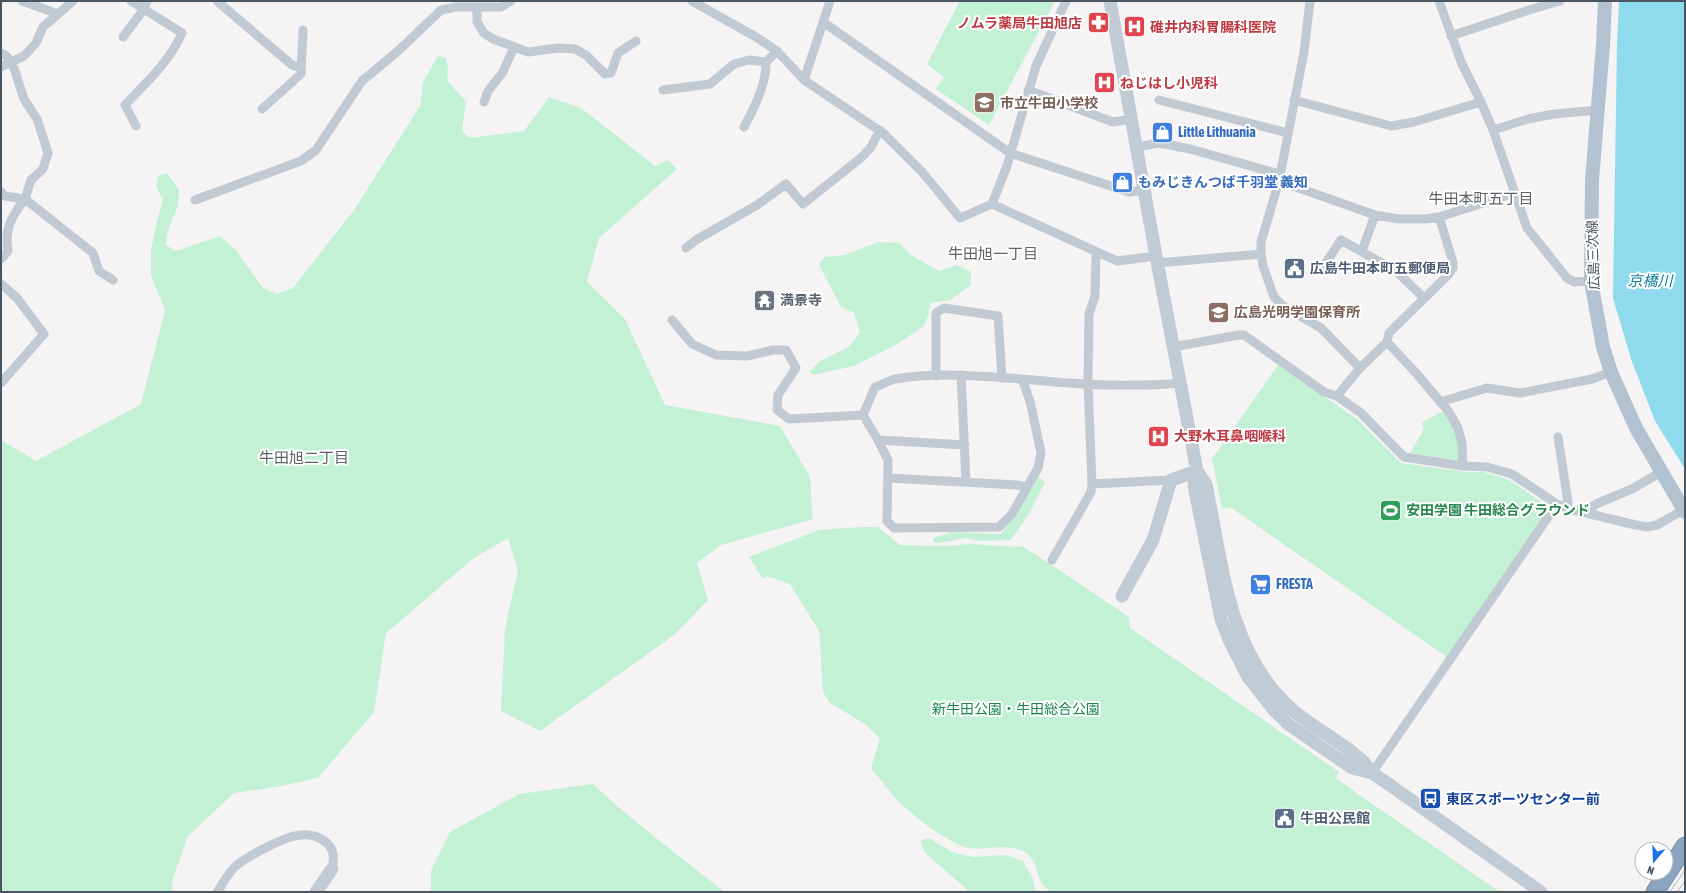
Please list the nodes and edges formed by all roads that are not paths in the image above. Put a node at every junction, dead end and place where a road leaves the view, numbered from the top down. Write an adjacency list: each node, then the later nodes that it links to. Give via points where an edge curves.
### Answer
1 (22, 1): 16 (street)
2 (73, 1): 16 (street)
3 (131, 1): 14 (street)
4 (217, 1): 28 (street, via 292,65)
5 (511, 1): 15 (street, via 501,7)
6 (692, 1): 23 (street)
7 (830, 1): 17 (street)
8 (1066, 1): 31 (street, via 1036,66)
9 (1110, 1): 38 (street)
10 (1310, 1): 33 (street, via 1304,52)
11 (1439, 1): 19 (street)
12 (1560, 1): 19 (street)
13 (1605, 1): 37 (main road, 広島三次線)
14 (145, 5): 20 (street); 39 (street, via 182,32 178,42 152,77 125,105)
15 (477, 7): 22 (street, via 477,22 484,33); 51 (street, via 441,10 362,81 316,150 301,161)
16 (58, 14): 25 (street, via 43,27 36,44 24,56)
17 (823, 22): 29 (street); 45 (street)
18 (303, 30): 28 (street)
19 (1451, 36): 35 (street)
20 (122, 37)
21 (636, 41): 22 (street, via 618,53 610,72 605,74 586,55 575,49 558,48 528,52)
22 (514, 47): 34 (street, via 503,72 488,91)
23 (776, 51): 26 (street); 29 (street)
24 (1, 53): 25 (street)
25 (12, 62): 27 (street); 50 (street, via 24,99 38,119 48,153 43,169 31,180)
26 (766, 62): 30 (street, via 749,60 734,64 710,84); 40 (street, via 757,102)
27 (1, 67)
28 (301, 68): 36 (street, via 301,74)
29 (804, 80): 41 (street)
30 (663, 90)
31 (1028, 90): 38 (street, via 1113,122); 45 (street)
32 (1159, 100): 43 (street)
33 (1294, 100): 35 (street, via 1391,126 1414,122); 43 (street)
34 (484, 102)
35 (1481, 102): 42 (street)
36 (262, 109)
37 (1598, 110): 42 (street, via 1554,114); 63 (main road, 広島三次線, via 1592,180)
38 (1132, 119): 44 (street)
39 (136, 126)
40 (744, 127)
41 (880, 130): 52 (street, via 923,173 960,218); 55 (street, via 862,157 803,204 786,184 757,205)
42 (1493, 130): 49 (street)
43 (1288, 134): 46 (street)
44 (1137, 147): 46 (street, via 1158,143 1190,149); 47 (street)
45 (1010, 153): 47 (street, via 1129,192); 52 (street)
46 (1279, 178): 53 (street); 58 (street, via 1261,242)
47 (1144, 190): 60 (street)
48 (1, 192): 50 (street, via 5,196)
49 (1515, 193): 54 (street); 63 (street, via 1527,228 1567,278 1574,282)
50 (25, 198): 59 (street, via 13,215 6,238 8,251); 62 (street, via 93,253 99,271)
51 (195, 200)
52 (992, 204): 56 (street)
53 (1375, 215): 54 (street, via 1399,219); 57 (street)
54 (1439, 217): 65 (street, via 1453,268)
55 (686, 248)
56 (1096, 252): 60 (street, via 1117,261); 76 (street, via 1095,296 1088,314)
57 (1362, 252): 61 (street, via 1341,240); 65 (street, via 1396,271)
58 (1261, 254): 60 (street); 69 (street, via 1262,266 1274,297 1283,306 1321,328)
59 (1, 259)
60 (1156, 260): 68 (street)
61 (1321, 270)
62 (113, 280)
63 (1591, 281): 70 (main road, 広島三次線, via 1603,347)
64 (1, 284): 75 (street, via 16,298 44,334)
65 (1424, 298): 67 (street, via 1389,333)
66 (672, 320): 80 (street, via 692,344 716,355 747,356 786,350 796,368 778,395 777,410 789,419)
67 (1387, 342): 69 (street); 79 (street)
68 (1173, 347): 77 (street); 78 (street, via 1244,335 1324,392)
69 (1360, 368): 78 (street)
70 (1611, 372): 79 (street, via 1592,379 1520,393 1487,388); 86 (main road, 広島三次線, via 1636,428)
71 (961, 375): 72 (street); 73 (street); 83 (street)
72 (936, 376): 73 (street, via 936,313 944,308 998,316); 80 (street, via 894,380 875,387)
73 (1002, 377): 74 (street)
74 (1022, 379): 76 (street); 91 (street, via 1030,401 1041,453 1038,468)
75 (1, 383)
76 (1088, 383): 77 (street); 90 (street)
77 (1180, 383): 85 (street)
78 (1337, 396): 84 (street, via 1361,414 1404,457)
79 (1440, 402): 84 (street, via 1458,428 1462,443)
80 (862, 415): 82 (street)
81 (1558, 437): 93 (street)
82 (878, 440): 83 (street); 87 (street, via 888,460)
83 (965, 445): 89 (street)
84 (1463, 466): 92 (street, via 1487,467 1512,474)
85 (1197, 471): 88 (street); 98 (street, via 1206,484 1234,618 1253,660 1265,680 1288,706 1359,757)
86 (1661, 472): 94 (main road, 広島三次線); 95 (street, via 1632,489 1596,504)
87 (888, 478): 89 (street); 91 (street, via 887,522 894,528 999,527 1012,514)
88 (1171, 480): 90 (street); 97 (street, via 1153,540)
89 (966, 482): 91 (street, via 1017,484)
90 (1092, 484): 96 (street)
91 (1027, 487)
92 (1557, 504): 93 (street); 98 (street)
93 (1569, 509): 95 (street)
94 (1684, 511): 95 (street, via 1657,525 1647,527)
95 (1591, 514)
96 (1052, 560)
97 (1122, 596)
98 (1372, 773): 103 (street)
99 (1685, 846): 104 (highway)
100 (332, 869): 101 (street, via 334,858 331,848 325,841 301,835 268,846 236,865); 102 (street)
101 (217, 892)
102 (316, 892)
103 (1541, 892)
104 (1655, 892)

